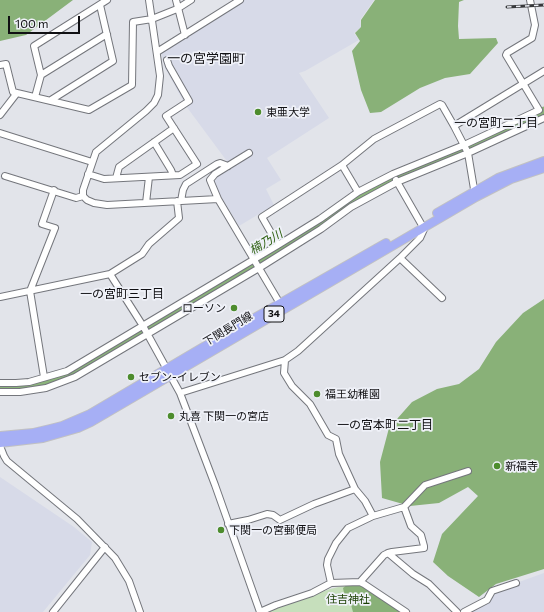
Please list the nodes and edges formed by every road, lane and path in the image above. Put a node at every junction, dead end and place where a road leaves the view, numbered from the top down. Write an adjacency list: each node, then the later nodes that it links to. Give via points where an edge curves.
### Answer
1 (107, 0): 7 (street)
2 (149, 0): 9 (street)
3 (176, 0): 8 (street)
4 (191, 0): 8 (street)
5 (240, 0): 11 (street)
6 (530, 0): 17 (street, via 535,25 532,38 506,55)
7 (100, 5): 10 (street); 16 (street, via 34,46)
8 (177, 9): 9 (street); 11 (street)
9 (152, 19): 12 (street); 20 (street, via 133,22 132,84 89,110)
10 (107, 34): 16 (street); 20 (street, via 113,61)
11 (185, 35): 12 (street)
12 (157, 52): 31 (street, via 160,87 154,103 103,145 96,152)
13 (167, 60): 24 (street, via 189,100 166,116)
14 (0, 65): 18 (street, via 6,64 13,92)
15 (544, 71): 17 (street)
16 (41, 75): 19 (street)
17 (524, 83): 23 (street); 27 (street, via 539,110)
18 (17, 93): 19 (street); 21 (street)
19 (35, 97): 20 (street)
20 (51, 100)
21 (0, 115)
22 (544, 118): 29 (street)
23 (454, 126): 27 (street); 32 (street, via 440,104 374,139)
24 (174, 128): 26 (street); 37 (street, via 198,164 180,175)
25 (0, 133): 31 (street)
26 (154, 142): 37 (street); 40 (street, via 119,167)
27 (464, 145): 29 (street); 36 (street)
28 (249, 153): 33 (street)
29 (468, 153): 41 (street); 44 (street)
30 (544, 161): 44 (main road, 下関長門線 / 34, via 498,178)
31 (92, 162): 35 (street)
32 (342, 165): 43 (street); 50 (street, via 262,216)
33 (228, 166): 46 (street, via 210,180); 47 (street, via 217,164 186,184)
34 (544, 168): 44 (main road, 下関長門線 / 34)
35 (88, 174): 40 (street, via 104,179); 45 (street)
36 (393, 174): 41 (street); 43 (street)
37 (173, 175): 39 (street)
38 (4, 176): 42 (street)
39 (149, 176): 40 (street); 48 (street)
40 (116, 178)
41 (397, 182): 49 (street); 52 (street, via 351,207 321,229)
42 (54, 190): 45 (street, via 76,198); 54 (street, via 42,224 55,228)
43 (358, 192): 50 (street)
44 (475, 194): 49 (main road, 下関長門線 / 34)
45 (83, 196): 48 (street, via 87,200 103,204)
46 (218, 199): 47 (street); 52 (street)
47 (179, 201): 48 (street); 53 (street, via 179,218 149,244 142,254)
48 (146, 202)
49 (423, 225): 51 (street, via 420,238); 57 (main road, 下関長門線 / 34)
50 (278, 245): 52 (street)
51 (400, 258): 56 (street); 59 (street)
52 (256, 263): 57 (street); 58 (street); 58 (street)
53 (110, 274): 54 (street); 58 (street)
54 (30, 291): 55 (street); 61 (street)
55 (0, 297)
56 (442, 298)
57 (282, 306): 60 (main road, 下関長門線 / 34)
58 (145, 330): 60 (street); 61 (street, via 67,371); 63 (street, via 74,377 52,386 20,392)
59 (285, 360): 64 (street); 69 (street, via 284,373 292,386 310,404 328,435 336,439 339,454)
60 (169, 372): 64 (street); 65 (main road, 下関長門線 / 34, via 76,421 33,433); 66 (main road, 下関長門線 / 34, via 110,412 78,428 43,438)
61 (44, 377): 62 (street, via 29,382)
62 (0, 383)
63 (0, 392)
64 (180, 393): 72 (street)
65 (0, 436)
66 (0, 443)
67 (0, 446): 73 (street, via 7,461 77,519)
68 (468, 471): 70 (street, via 425,484)
69 (355, 489): 71 (street); 72 (street, via 280,520 267,514)
70 (404, 506): 71 (street); 74 (street, via 410,526 421,535 424,548)
71 (373, 516): 76 (street, via 351,526 336,543 327,565)
72 (228, 524): 80 (street)
73 (105, 547): 78 (street); 79 (street, via 129,581)
74 (388, 554): 75 (street, via 384,555); 82 (street, via 429,584)
75 (360, 582): 76 (street); 81 (street)
76 (331, 583): 80 (street, via 312,593)
77 (516, 583): 83 (street, via 492,591 487,600)
78 (53, 612)
79 (140, 612)
80 (260, 612)
81 (406, 612)
82 (457, 612)
83 (464, 612)

